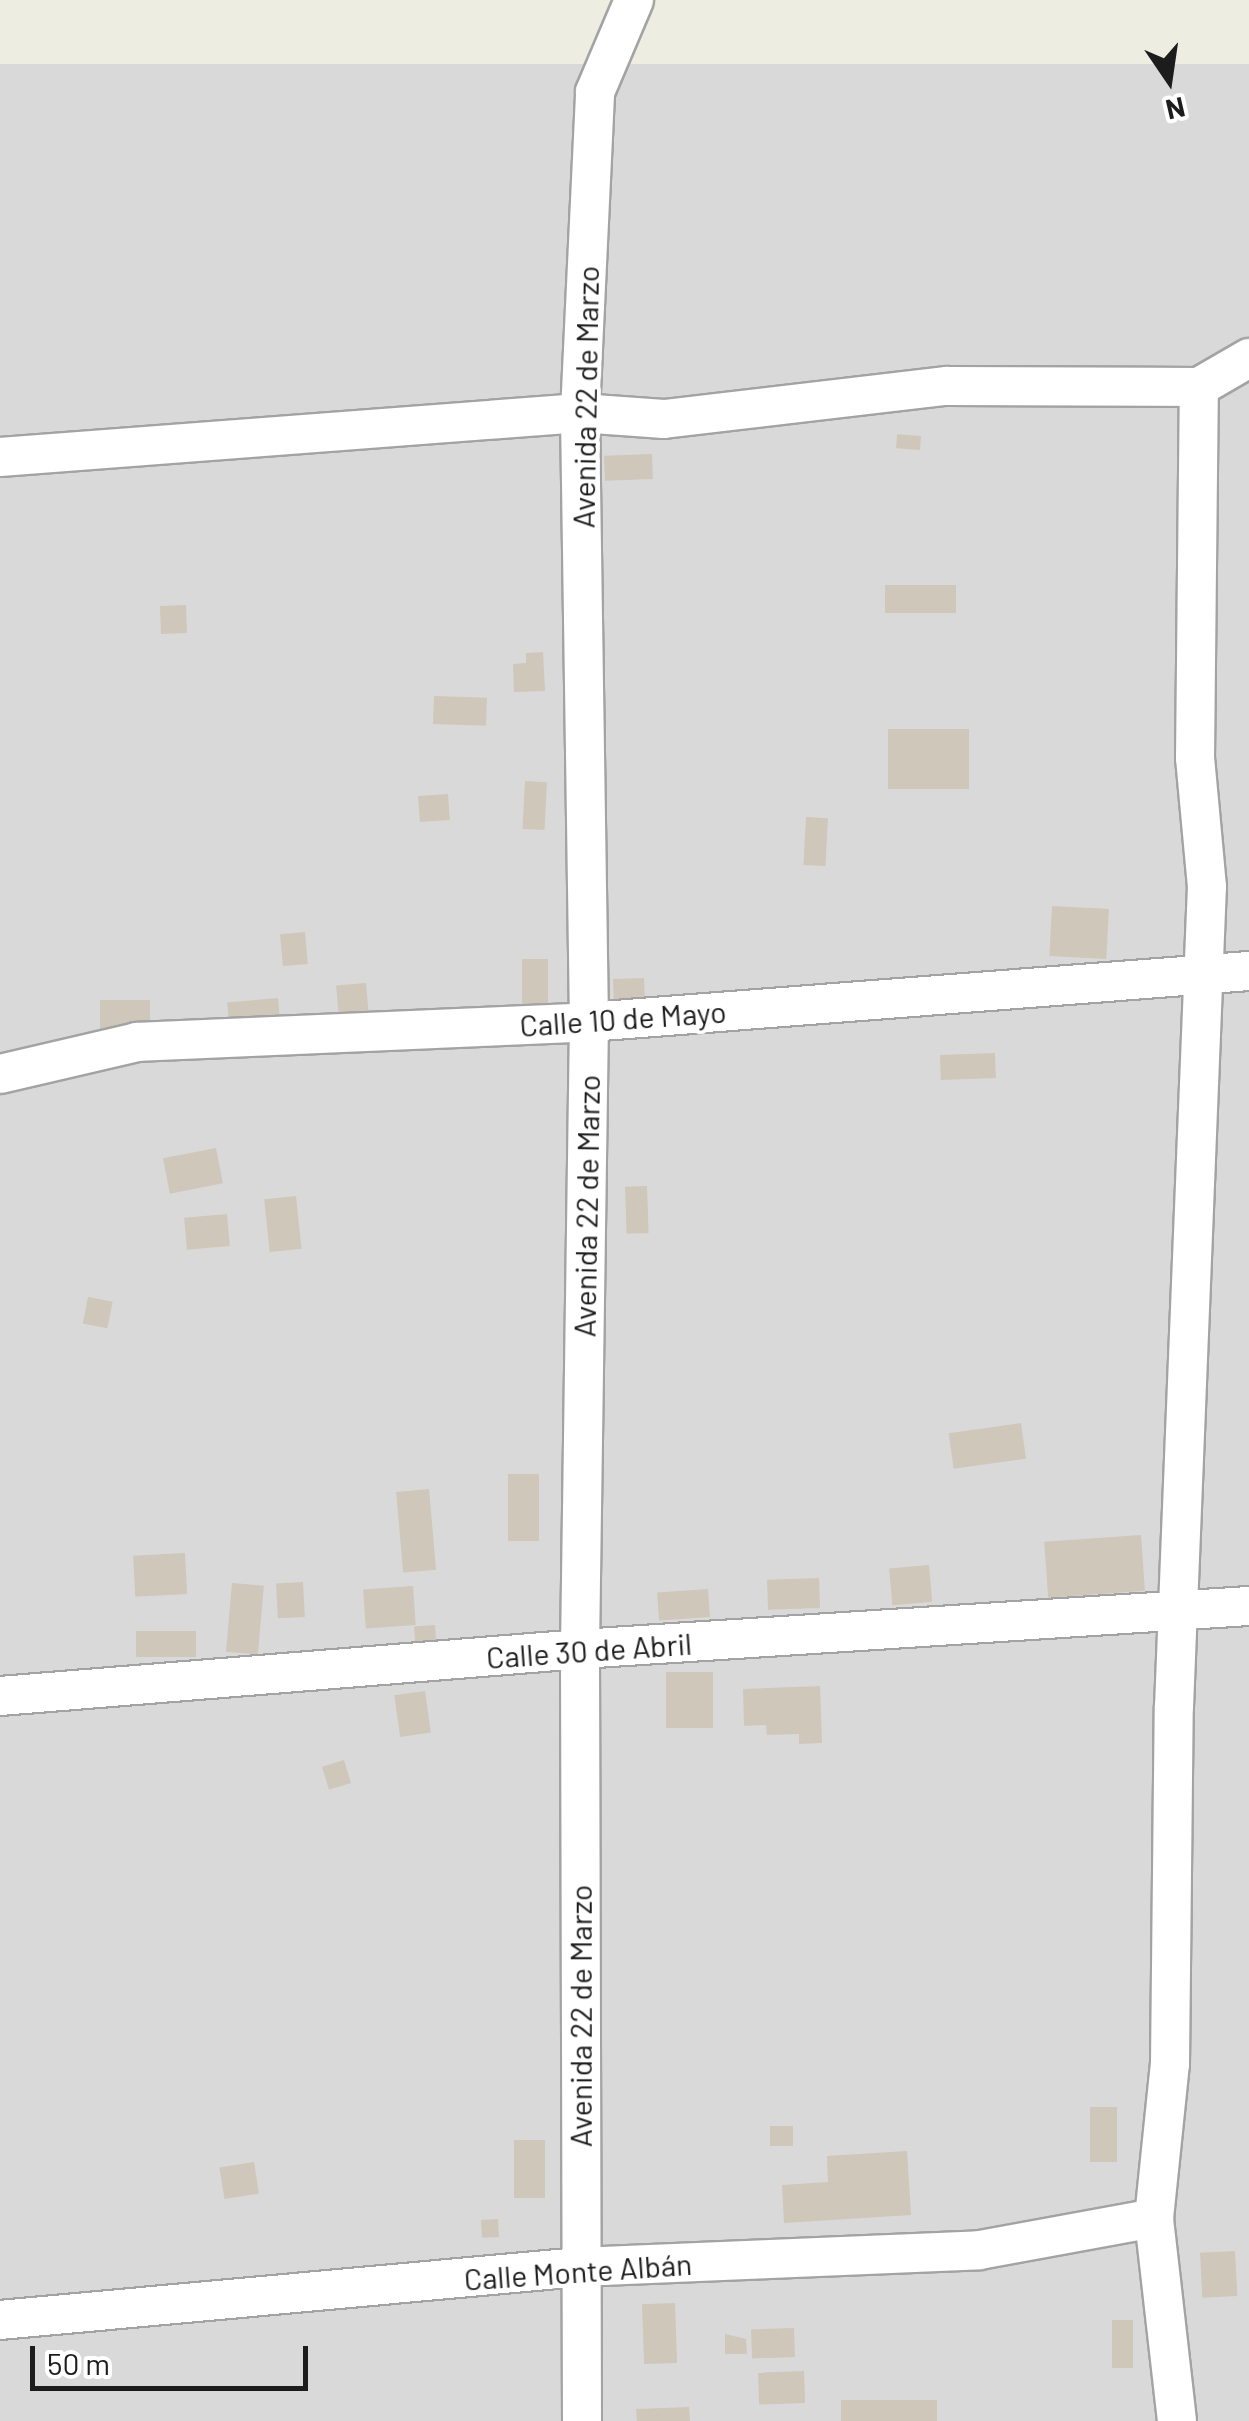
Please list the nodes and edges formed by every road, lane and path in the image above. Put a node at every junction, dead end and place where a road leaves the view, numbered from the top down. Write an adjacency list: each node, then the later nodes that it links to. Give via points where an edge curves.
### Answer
1 (634, 0): 4 (street, Avenida 22 de Marzo, via 595,92)
2 (1249, 358): 3 (street)
3 (1199, 387): 4 (street, via 948,386 664,419); 7 (street, via 1195,758 1207,887)
4 (580, 414): 5 (street); 8 (street, Avenida 22 de Marzo)
5 (0, 457)
6 (1249, 972): 7 (street, Calle 10 de Mayo)
7 (1202, 976): 8 (street, Calle 10 de Mayo); 11 (street)
8 (589, 1022): 9 (street, Calle 10 de Mayo, via 137,1042); 12 (street, Avenida 22 de Marzo)
9 (0, 1074)
10 (1249, 1606): 11 (street, Calle 30 de Abril)
11 (1179, 1614): 12 (street, Calle 30 de Abril); 14 (street, via 1170,2064)
12 (580, 1649): 13 (street, Calle 30 de Abril); 15 (street, Avenida 22 de Marzo)
13 (0, 1696)
14 (1154, 2218): 15 (street, Calle Monte Albán, via 980,2250); 18 (street)
15 (579, 2268): 16 (street, Calle Monte Albán); 17 (street, Avenida 22 de Marzo)
16 (0, 2320)
17 (582, 2421)
18 (1177, 2421)

